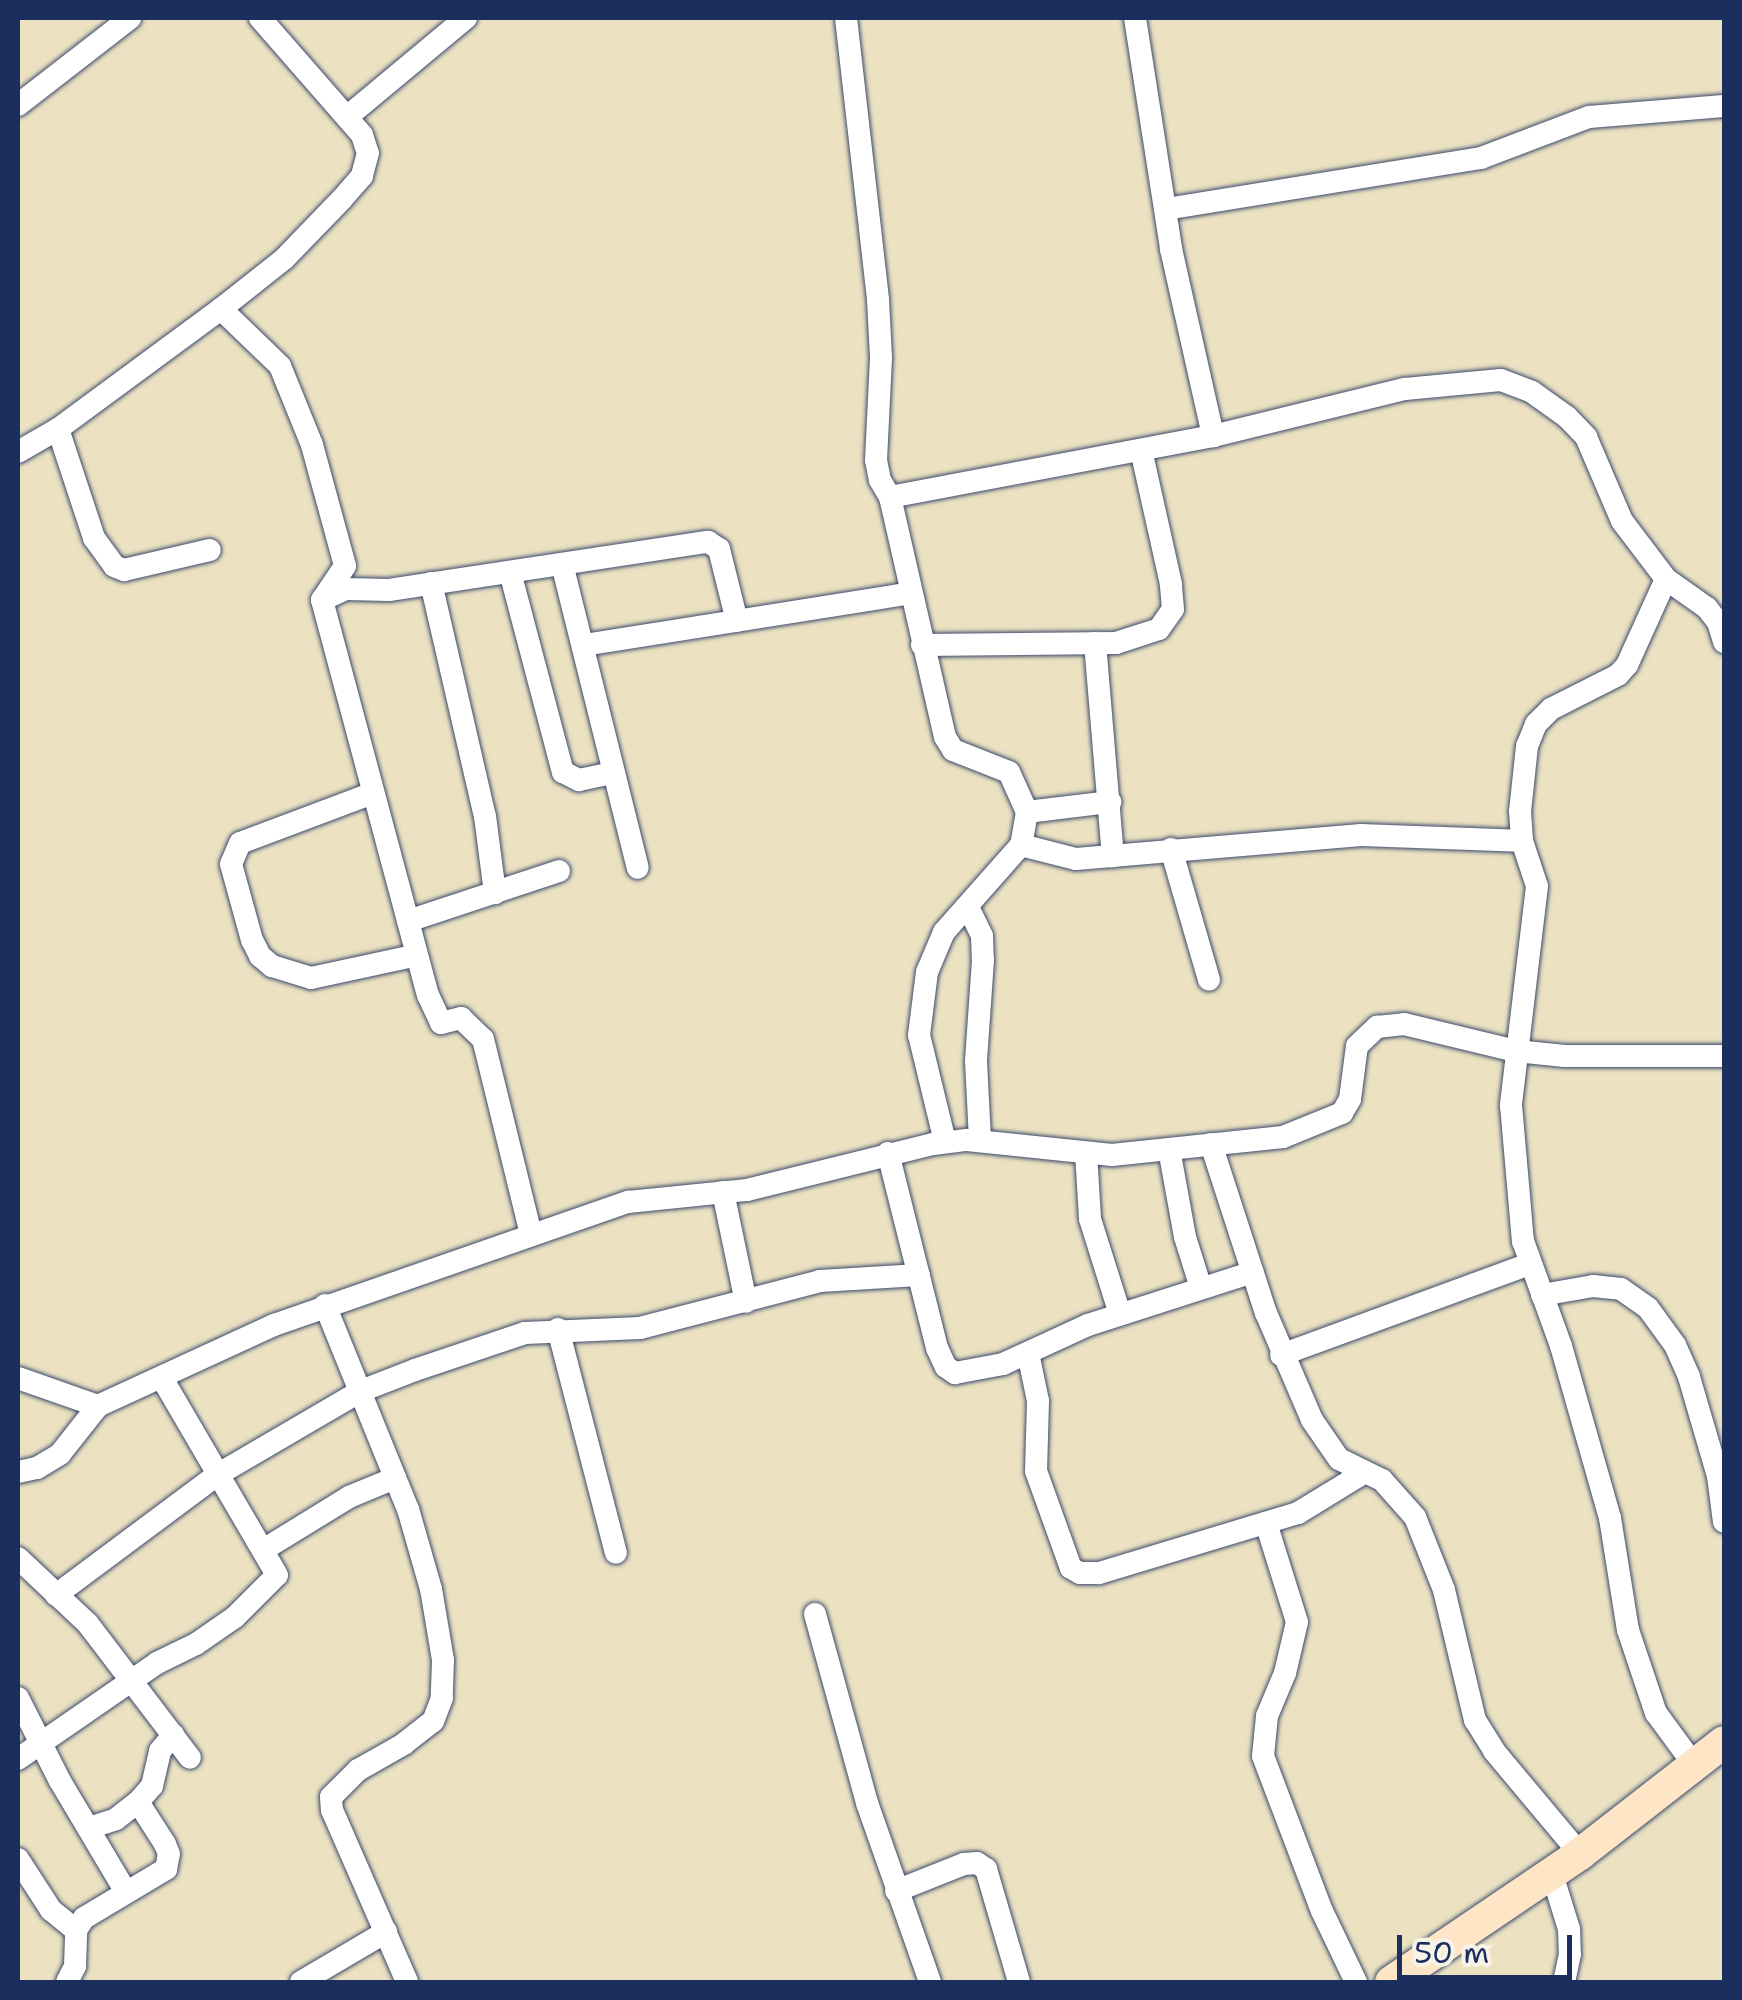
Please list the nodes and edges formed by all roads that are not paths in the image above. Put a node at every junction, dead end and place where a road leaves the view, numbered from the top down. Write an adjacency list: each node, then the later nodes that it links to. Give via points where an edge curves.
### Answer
1 (130, 18): 6 (street)
2 (263, 18): 8 (street)
3 (466, 18): 8 (street)
4 (846, 18): 15 (street, via 878,300 876,460)
5 (1134, 18): 9 (street)
6 (18, 105)
7 (1724, 106): 9 (street, via 1590,117 1481,158)
8 (347, 117): 10 (street, via 368,152 362,176 284,259)
9 (1166, 209): 12 (street)
10 (222, 309): 11 (street); 19 (street, via 280,366 312,445)
11 (58, 429): 14 (street); 16 (street, via 94,538 114,566 124,570)
12 (1213, 436): 13 (street); 20 (street, via 1405,389 1501,380 1532,392 1586,438 1622,522)
13 (1140, 450): 15 (street); 25 (street, via 1173,609 1159,629 1142,638)
14 (18, 452)
15 (890, 497): 22 (street)
16 (210, 550)
17 (562, 564): 18 (street); 23 (street, via 713,544); 26 (street)
18 (510, 572): 21 (street); 28 (street, via 564,772 579,780)
19 (346, 577): 21 (street); 29 (street, via 322,600)
20 (1666, 580): 24 (street, via 1707,608); 32 (street, via 1627,666 1536,724 1526,746)
21 (430, 584): 38 (street, via 484,816)
22 (911, 592): 23 (street); 27 (street)
23 (736, 621): 26 (street)
24 (1724, 642)
25 (1095, 644): 27 (street); 30 (street)
26 (584, 645): 28 (street)
27 (922, 645): 31 (street, via 952,750 1010,772)
28 (612, 773): 36 (street)
29 (373, 793): 40 (street); 41 (street, via 240,843 231,864 236,883 260,956 291,976 334,976)
30 (1110, 802): 31 (street); 35 (street)
31 (1028, 812): 33 (street)
32 (1522, 841): 34 (street, via 1361,835); 43 (street, via 1538,886)
33 (1021, 845): 35 (street, via 1061,858); 39 (street)
34 (1171, 849): 35 (street); 42 (street)
35 (1113, 856)
36 (638, 868)
37 (559, 872): 38 (street)
38 (495, 893): 40 (street)
39 (968, 908): 45 (street, via 982,936 984,960 976,1061); 46 (street, via 936,944 920,1004 919,1035)
40 (408, 921): 41 (street)
41 (417, 956): 52 (street, via 433,1012 441,1022 461,1018 483,1039)
42 (1209, 980)
43 (1516, 1051): 44 (street); 47 (street, via 1404,1024 1378,1027 1356,1046 1350,1099 1342,1112 1284,1137); 53 (street, via 1511,1105 1517,1208)
44 (1724, 1056)
45 (980, 1141): 46 (street); 49 (street)
46 (945, 1142): 50 (street)
47 (1211, 1144): 48 (street); 54 (street)
48 (1169, 1149): 49 (street); 56 (street)
49 (1086, 1153): 60 (street, via 1090,1219)
50 (888, 1154): 51 (street, via 804,1179); 55 (street)
51 (722, 1192): 52 (street, via 628,1202); 58 (street)
52 (531, 1234): 59 (street)
53 (1530, 1264): 57 (street); 63 (street)
54 (1253, 1272): 56 (street); 63 (street)
55 (919, 1275): 58 (street, via 820,1281); 62 (street, via 937,1348 955,1373)
56 (1201, 1288): 60 (street)
57 (1542, 1295): 72 (street, via 1607,1288 1648,1308 1689,1378 1718,1476); 86 (street, via 1610,1518 1628,1630 1644,1680 1656,1713)
58 (746, 1302): 61 (street, via 640,1328)
59 (326, 1306): 65 (street); 66 (street)
60 (1120, 1314): 62 (street)
61 (558, 1328): 66 (street, via 486,1345); 75 (street)
62 (1028, 1353): 73 (street, via 1038,1401 1036,1471 1071,1568 1099,1573)
63 (1281, 1355): 70 (street, via 1312,1420 1339,1459)
64 (18, 1378): 67 (street)
65 (162, 1378): 67 (street); 69 (street)
66 (361, 1391): 69 (street); 71 (street)
67 (98, 1406): 68 (street, via 60,1454)
68 (18, 1472)
69 (217, 1474): 74 (street); 77 (street)
70 (1362, 1474): 73 (street, via 1298,1513); 89 (street, via 1389,1486 1415,1517 1444,1590 1475,1720)
71 (395, 1478): 74 (street, via 349,1497); 95 (street, via 431,1589 442,1698 433,1721 358,1770 331,1798)
72 (1724, 1522)
73 (1266, 1523): 101 (street, via 1297,1622 1267,1716 1264,1756)
74 (263, 1550): 79 (street, via 276,1574 270,1585 196,1644)
75 (616, 1553)
76 (18, 1558): 77 (street)
77 (56, 1595): 79 (street)
78 (815, 1614): 92 (street)
79 (132, 1679): 81 (street); 83 (street)
80 (18, 1698): 83 (street)
81 (173, 1735): 84 (street); 87 (street, via 160,1751 157,1778)
82 (1724, 1742): 86 (main road)
83 (41, 1743): 85 (street); 88 (street)
84 (190, 1758)
85 (18, 1759)
86 (1695, 1766): 89 (main road)
87 (138, 1802): 88 (street); 93 (street, via 169,1854 166,1869)
88 (89, 1828): 93 (street)
89 (1580, 1854): 91 (main road)
90 (18, 1860): 94 (street, via 51,1910)
91 (1552, 1874): 102 (main road); 103 (street, via 1569,1929)
92 (896, 1890): 99 (street); 100 (street, via 964,1864 986,1869)
93 (126, 1892): 94 (street, via 94,1910)
94 (76, 1930): 96 (street)
95 (386, 1932): 97 (street); 98 (street)
96 (68, 1982)
97 (301, 1982)
98 (407, 1982)
99 (930, 1982)
100 (1019, 1982)
101 (1356, 1982)
102 (1391, 1982)
103 (1564, 1982)

